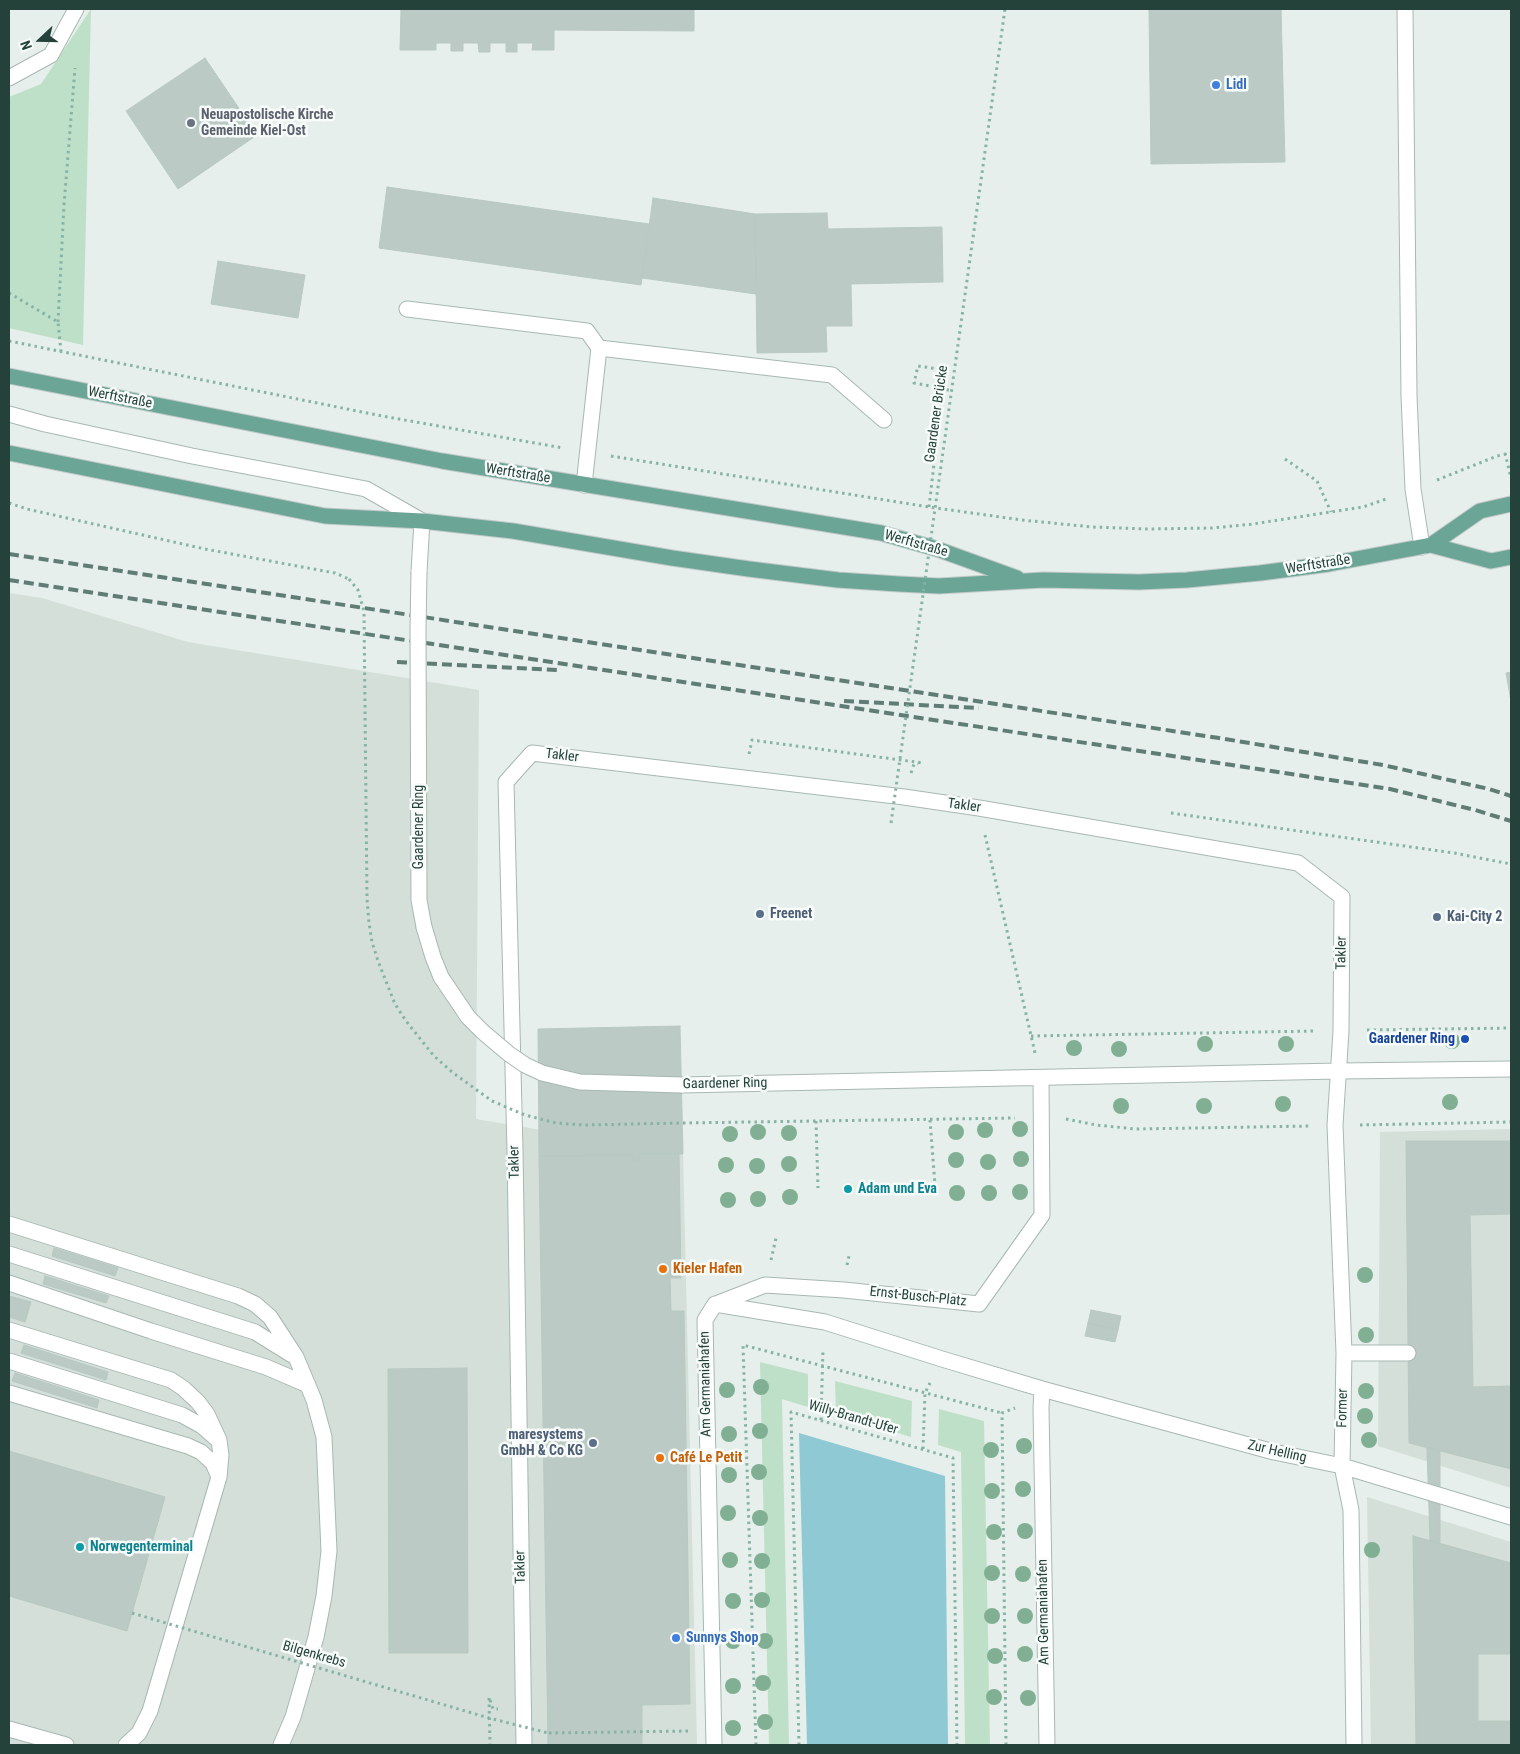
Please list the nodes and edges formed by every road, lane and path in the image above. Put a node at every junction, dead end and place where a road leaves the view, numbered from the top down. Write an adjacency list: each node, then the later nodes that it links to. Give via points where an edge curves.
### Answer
1 (76, 9): 5 (street, via 51,55)
2 (1004, 9): 13 (path, Gaardener Brücke, bridge)
3 (1405, 9): 23 (street)
4 (75, 68): 8 (path)
5 (9, 78)
6 (9, 293): 8 (path)
7 (407, 309): 10 (street, via 587,332)
8 (58, 322): 11 (path)
9 (9, 341): 11 (path)
10 (599, 348): 15 (street, via 832,375); 16 (street)
11 (61, 352): 16 (path, via 382,416)
12 (9, 376): 22 (main road, Werftstraße, via 442,461)
13 (952, 391): 26 (path, bridge, via 940,388 914,383 918,366 945,370); 34 (path, Gaardener Brücke, bridge)
14 (9, 414): 28 (street, Werftstraße, via 192,456 366,489)
15 (884, 420)
16 (588, 452): 22 (street); 26 (path)
17 (9, 453): 28 (main road, Werftstraße, via 325,516)
18 (1506, 453): 19 (path); 21 (path); 23 (path)
19 (1511, 453)
20 (1285, 459): 27 (path, via 1317,481)
21 (1511, 478)
22 (584, 485): 32 (main road, Werftstraße, via 881,534 938,549)
23 (1413, 489): 27 (path, via 1362,507); 29 (street)
24 (9, 503): 31 (path, via 205,549 335,573)
25 (1511, 504): 29 (main road, Werftstraße, via 1480,511)
26 (929, 507): 27 (path, via 1022,520 1147,529 1212,528)
27 (1331, 512)
28 (422, 521): 32 (main road, Werftstraße, via 513,531 672,558 838,580 939,586); 45 (street, Gaardener Ring, bridge, via 418,640 419,900 428,945 441,977 468,1017 495,1044 542,1073 589,1082 682,1085)
29 (1426, 546): 30 (main road, Werftstraße, via 1491,561); 32 (main road, Werftstraße, via 1329,564 1187,580)
30 (1511, 557)
31 (349, 579)
32 (1023, 580)
33 (752, 740): 34 (path)
34 (900, 760): 35 (path); 38 (path, Gaardener Brücke, bridge)
35 (923, 763)
36 (979, 808): 41 (street, Takler, via 1298,863 1342,897); 42 (path); 84 (street, Takler, via 532,753 506,782)
37 (1165, 812): 39 (path)
38 (891, 823)
39 (1511, 864)
40 (1511, 1028): 41 (path)
41 (1341, 1031): 42 (path); 44 (street, Takler)
42 (1031, 1036): 45 (path)
43 (1511, 1069): 44 (street, Gaardener Ring)
44 (1338, 1071): 45 (street, Gaardener Ring); 51 (street, Former)
45 (1041, 1078): 46 (street)
46 (1043, 1118): 47 (path); 51 (path, via 1136,1129); 57 (street, Ernst-Busch-Platz, via 1042,1215 979,1304 765,1285)
47 (930, 1120): 48 (path); 52 (path)
48 (816, 1121): 50 (path); 53 (path)
49 (1511, 1122): 51 (path)
50 (683, 1123)
51 (1335, 1125): 59 (street, Former)
52 (935, 1185)
53 (818, 1188)
54 (9, 1224): 61 (street, via 238,1296 255,1304 270,1317)
55 (9, 1254): 61 (street, via 255,1332)
56 (9, 1283): 64 (street, via 266,1367)
57 (714, 1304): 65 (street, via 825,1322); 85 (street, Am Germaniahafen, via 705,1320)
58 (9, 1330): 70 (street, via 171,1380 198,1402)
59 (1344, 1353): 60 (street); 72 (street, Former)
60 (1408, 1353)
61 (296, 1357): 64 (street)
62 (9, 1361): 70 (street, via 182,1415)
63 (822, 1366): 67 (path); 69 (path); 86 (path, via 743,1345)
64 (308, 1384): 82 (street, via 324,1438 329,1552 316,1637 293,1717)
65 (1042, 1389): 68 (path, via 1019,1406); 72 (street, Zur Helling, via 1274,1452); 90 (street, Am Germaniahafen)
66 (9, 1393): 73 (street, via 188,1446 201,1452 213,1464)
67 (925, 1393): 68 (path); 71 (path)
68 (1002, 1413): 89 (path)
69 (821, 1420): 71 (path, Willy-Brandt-Ufer); 87 (path, Willy-Brandt-Ufer, via 791,1412)
70 (219, 1440): 73 (street)
71 (924, 1449): 88 (path, Willy-Brandt-Ufer, via 953,1458)
72 (1342, 1466): 74 (street, Zur Helling); 91 (street, Former, via 1351,1510)
73 (219, 1477): 81 (street, via 150,1712 139,1733)
74 (1511, 1517)
75 (132, 1613): 77 (path, Bilgenkrebs, bridge)
76 (489, 1698): 77 (path)
77 (489, 1718): 79 (path, Bilgenkrebs, bridge, via 548,1733); 83 (path)
78 (9, 1729): 80 (street)
79 (673, 1731)
80 (66, 1745)
81 (126, 1745)
82 (280, 1745)
83 (490, 1745)
84 (524, 1745)
85 (714, 1745)
86 (756, 1745)
87 (799, 1745)
88 (957, 1745)
89 (1006, 1745)
90 (1046, 1745)
91 (1354, 1745)

